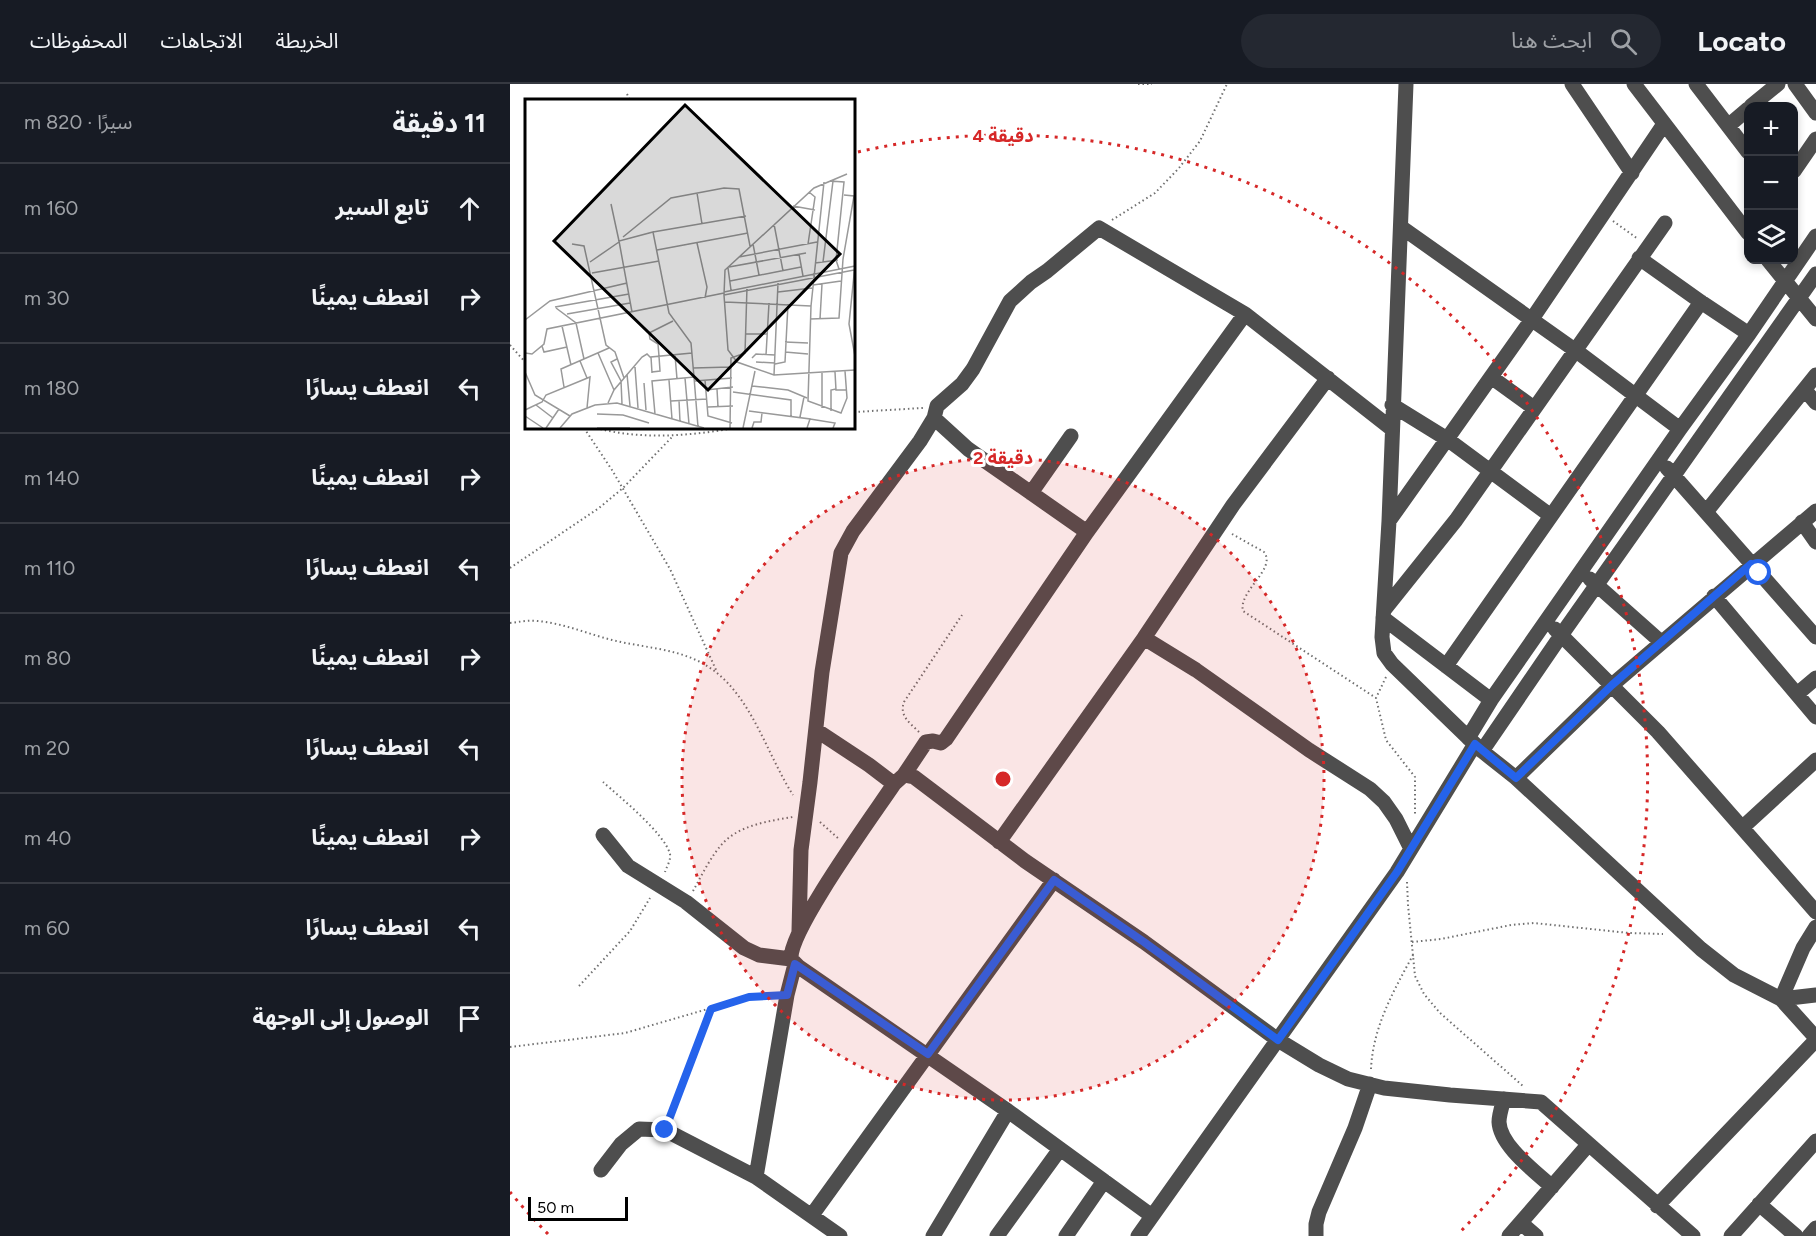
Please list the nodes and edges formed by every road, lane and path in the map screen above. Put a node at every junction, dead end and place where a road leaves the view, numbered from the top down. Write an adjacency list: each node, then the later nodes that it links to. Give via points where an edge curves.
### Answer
1 (1138, 84): 2 (path)
2 (1152, 84)
3 (1227, 84): 24 (path, via 1200,141 1179,168 1155,193)
4 (1406, 84): 25 (street)
5 (1572, 84): 20 (street)
6 (1634, 84): 15 (street)
7 (1696, 84): 16 (street)
8 (1778, 84): 12 (street)
9 (1795, 84): 14 (street)
10 (627, 94): 11 (path)
11 (630, 99)
12 (1757, 102)
13 (1744, 113): 16 (street)
14 (1816, 113)
15 (1664, 124): 20 (street); 23 (street)
16 (1728, 126): 18 (street)
17 (1816, 139): 19 (street)
18 (1744, 146)
19 (1798, 165)
20 (1632, 174): 21 (street)
21 (1604, 214): 27 (path); 34 (street)
22 (1665, 223): 27 (street)
23 (1744, 224)
24 (1099, 228): 33 (street); 49 (street, via 1010,301 973,369)
25 (1401, 228): 34 (street); 46 (street)
26 (1816, 236): 30 (street)
27 (1643, 252): 32 (street); 38 (street)
28 (1771, 264): 30 (street)
29 (1816, 274): 31 (street)
30 (1784, 281): 31 (street); 36 (street)
31 (1799, 298): 35 (street); 60 (street)
32 (1701, 302): 36 (street); 44 (street)
33 (1245, 314): 42 (street); 69 (street)
34 (1532, 319): 38 (street); 41 (street)
35 (1816, 319)
36 (1749, 334): 54 (street)
37 (510, 345): 39 (path)
38 (1575, 350): 44 (street); 47 (street)
39 (525, 362)
40 (1816, 375): 43 (street)
41 (1491, 376): 47 (street); 57 (street)
42 (1328, 378): 53 (street); 68 (street)
43 (1804, 390): 45 (street); 64 (street)
44 (1636, 396): 54 (street); 65 (street)
45 (1816, 403)
46 (1392, 405): 53 (street); 57 (street)
47 (1534, 408): 59 (street)
48 (855, 412): 49 (path)
49 (936, 412): 62 (street, via 962,444); 93 (street, via 841,553)
50 (585, 429): 61 (path)
51 (603, 429): 55 (path)
52 (727, 429): 55 (path)
53 (1392, 429): 66 (street)
54 (1680, 429): 58 (street)
55 (673, 436): 61 (path)
56 (1071, 436): 62 (street)
57 (1447, 439): 59 (street); 66 (street)
58 (1659, 459): 60 (street); 73 (street)
59 (1491, 471): 65 (street); 76 (street)
60 (1673, 475): 64 (street); 74 (street)
61 (623, 488): 72 (path); 86 (path, via 670,570)
62 (1031, 493): 69 (street)
63 (1816, 511): 67 (street)
64 (1706, 512): 71 (street)
65 (1551, 516): 85 (street)
66 (1389, 522): 76 (street)
67 (1802, 522): 70 (street); 71 (street)
68 (1219, 527): 81 (street); 90 (path, via 1267,556 1267,564 1242,601 1243,611)
69 (1087, 532): 94 (street, via 946,739 941,743)
70 (1816, 542)
71 (1751, 564): 75 (street); 82 (street)
72 (510, 567)
73 (1581, 571): 74 (street); 78 (street)
74 (1597, 585): 80 (street); 83 (street)
75 (1714, 596): 83 (street); 89 (street)
76 (1383, 614): 84 (street, via 1384,653); 85 (street)
77 (962, 615): 94 (path, via 902,708 906,719)
78 (1546, 621): 80 (street); 91 (street)
79 (510, 622): 86 (path, via 536,621 662,649)
80 (1562, 634): 88 (street); 95 (street)
81 (1144, 638): 104 (street); 106 (street, via 1370,789 1384,802)
82 (1816, 638)
83 (1661, 642): 88 (street)
84 (1392, 664): 90 (path); 95 (street)
85 (1446, 666): 91 (street)
86 (717, 672): 100 (path, via 745,707 792,794)
87 (1816, 678): 89 (street)
88 (1612, 685): 97 (street); 102 (street)
89 (1797, 694): 92 (street)
90 (1376, 698): 101 (path, via 1386,740 1415,777)
91 (1491, 700): 95 (street)
92 (1816, 717)
93 (816, 730): 98 (street); 100 (street)
94 (929, 741): 98 (street)
95 (1475, 744): 97 (street); 106 (street)
96 (1816, 760): 102 (street)
97 (1516, 778): 113 (street)
98 (899, 780): 104 (street, via 914,777); 105 (street)
99 (603, 782): 109 (path, via 667,847 670,859)
100 (806, 811): 105 (path); 110 (path, via 752,826 732,836 723,843); 114 (street, via 800,859)
101 (1415, 817)
102 (1743, 827): 111 (street)
103 (603, 835): 109 (street, via 628,866)
104 (999, 842): 108 (street)
105 (850, 849): 114 (street)
106 (1411, 849): 124 (street)
107 (1408, 876): 115 (path)
108 (1054, 880): 124 (street); 126 (street)
109 (657, 885): 110 (street); 118 (path, via 630,931)
110 (686, 902): 117 (street, via 744,948)
111 (1816, 912)
112 (1816, 927): 121 (street)
113 (1680, 929): 115 (path, via 1658,934 1534,923); 121 (street, via 1734,975)
114 (799, 933): 117 (street, via 792,946)
115 (1412, 942): 116 (path)
116 (1413, 955): 127 (path, via 1379,1023); 129 (path, via 1415,976 1440,1013)
117 (793, 962): 119 (street); 126 (street)
118 (579, 986)
119 (787, 995): 122 (path, via 749,997); 136 (street)
120 (1816, 995): 121 (street)
121 (1781, 999): 123 (street)
122 (711, 1009): 125 (path, via 625,1033); 131 (path)
123 (1816, 1039): 140 (street)
124 (1278, 1040): 127 (street, via 1348,1079); 142 (street)
125 (510, 1047)
126 (928, 1054): 130 (street); 141 (street)
127 (1370, 1084): 128 (street); 150 (street, via 1319,1212)
128 (1504, 1099): 129 (street); 138 (street, via 1499,1121 1501,1133)
129 (1541, 1102): 133 (street)
130 (1008, 1111): 134 (street); 146 (street)
131 (665, 1130): 135 (street, via 639,1129 621,1144); 136 (street)
132 (1816, 1141): 139 (street)
133 (1588, 1144): 138 (street); 140 (street)
134 (1060, 1149): 137 (street); 147 (street)
135 (602, 1170)
136 (756, 1177): 141 (street)
137 (1104, 1181): 142 (street); 148 (street)
138 (1552, 1187): 143 (street)
139 (1759, 1204): 154 (street); 155 (street)
140 (1657, 1206): 153 (street)
141 (812, 1215): 145 (street)
142 (1152, 1216): 149 (street)
143 (1521, 1222): 151 (street); 152 (street)
144 (1816, 1228): 156 (street)
145 (840, 1236)
146 (933, 1236)
147 (997, 1236)
148 (1066, 1236)
149 (1138, 1236)
150 (1316, 1236)
151 (1509, 1236)
152 (1536, 1236)
153 (1693, 1236)
154 (1731, 1236)
155 (1796, 1236)
156 (1809, 1236)

